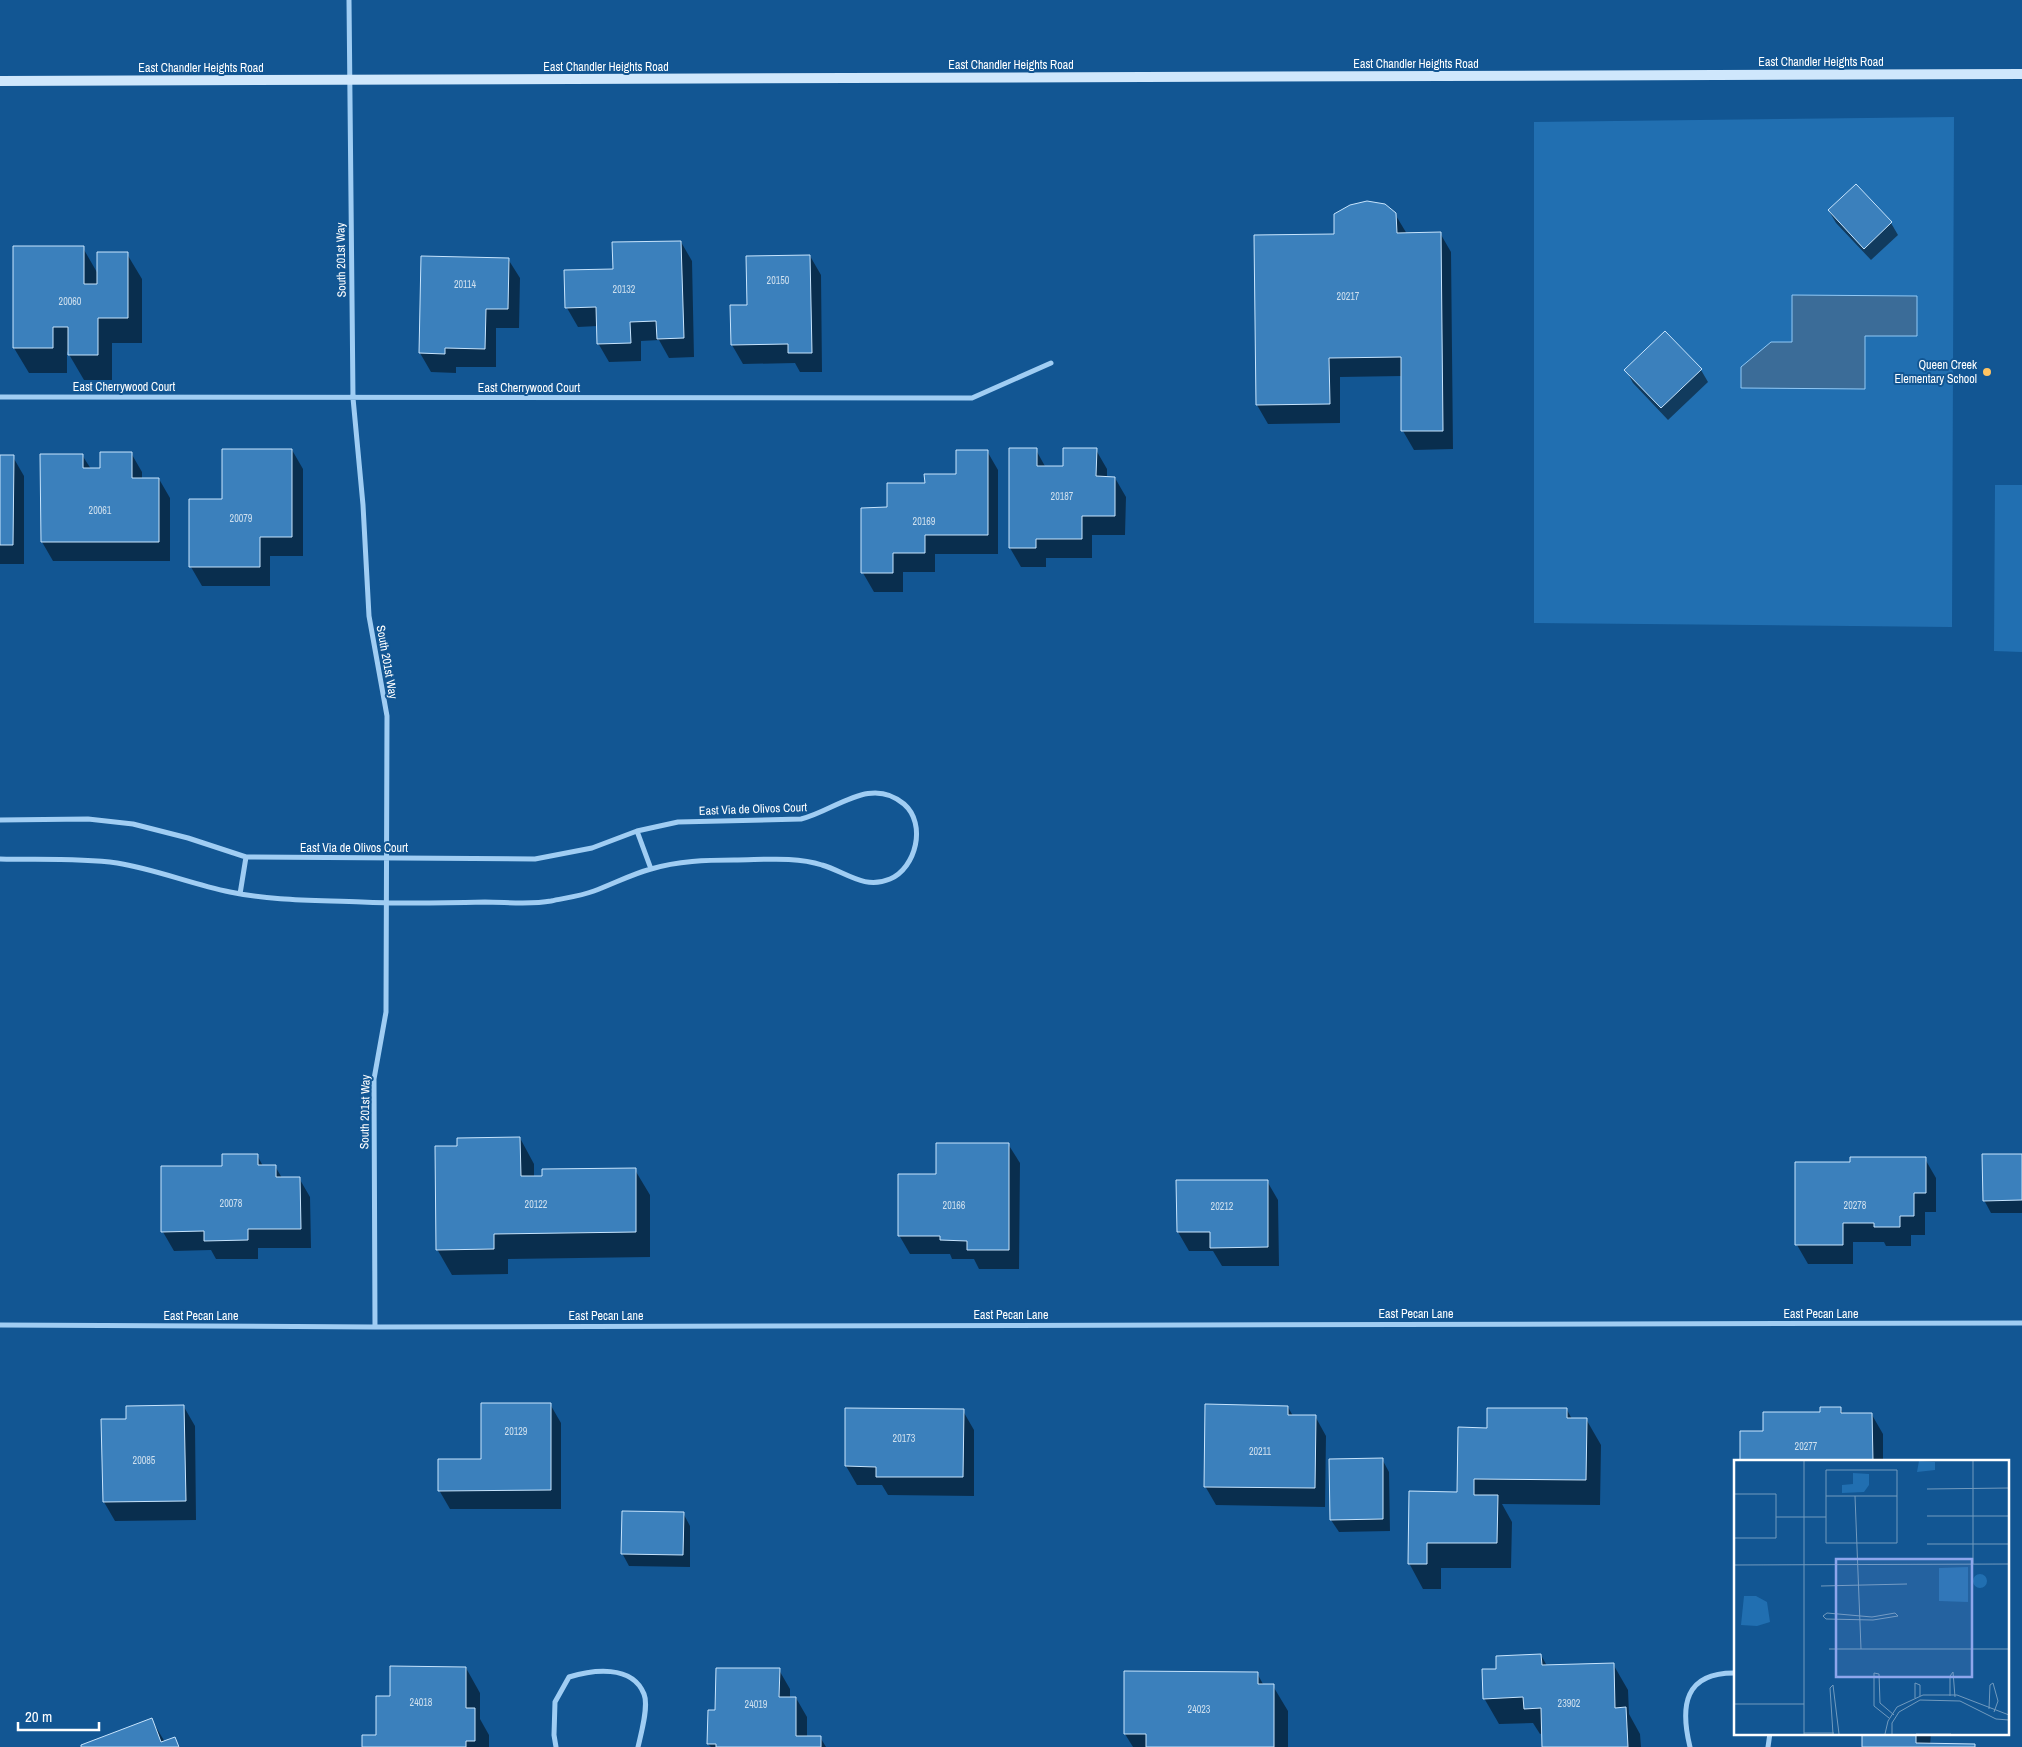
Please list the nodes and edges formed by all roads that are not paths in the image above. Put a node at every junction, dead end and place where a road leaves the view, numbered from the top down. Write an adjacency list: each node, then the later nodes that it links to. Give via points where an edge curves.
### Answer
1 (349, 0): 3 (street, South 201st Way)
2 (2022, 74): 3 (main road, East Chandler Heights Road)
3 (350, 80): 4 (main road, East Chandler Heights Road); 7 (street, South 201st Way)
4 (0, 81)
5 (1051, 362): 7 (street, East Cherrywood Court, via 972,398)
6 (0, 397): 7 (street, East Cherrywood Court)
7 (352, 398): 12 (street, South 201st Way, via 363,505 369,616 387,716)
8 (0, 820): 10 (street, East Via de Olivos Court, via 88,819 133,824)
9 (638, 831): 12 (street, East Via de Olivos Court, via 592,848 554,857); 13 (street); 13 (street, East Via de Olivos Court, via 678,822 801,819 818,815 856,794 872,791 902,802 908,808 916,830 912,857 903,873 873,884 801,860 710,860)
10 (246, 857): 12 (street, East Via de Olivos Court); 14 (street)
11 (0, 859): 14 (street, East Via de Olivos Court, via 94,860 163,873)
12 (386, 859): 15 (street, South 201st Way)
13 (652, 868): 15 (street, East Via de Olivos Court, via 592,892 547,902)
14 (240, 894): 15 (street, East Via de Olivos Court)
15 (386, 903): 18 (street, South 201st Way, via 386,1012 374,1079)
16 (2022, 1324): 18 (street, East Pecan Lane)
17 (0, 1325): 18 (street, East Pecan Lane)
18 (375, 1327)
19 (1734, 1673): 23 (street, via 1722,1672 1700,1681 1687,1698 1684,1722)
20 (1770, 1734): 24 (street)
21 (556, 1747): 22 (street, via 555,1702 569,1677 590,1670 609,1670 633,1680 644,1694)
22 (638, 1747)
23 (1690, 1747)
24 (1768, 1747)

